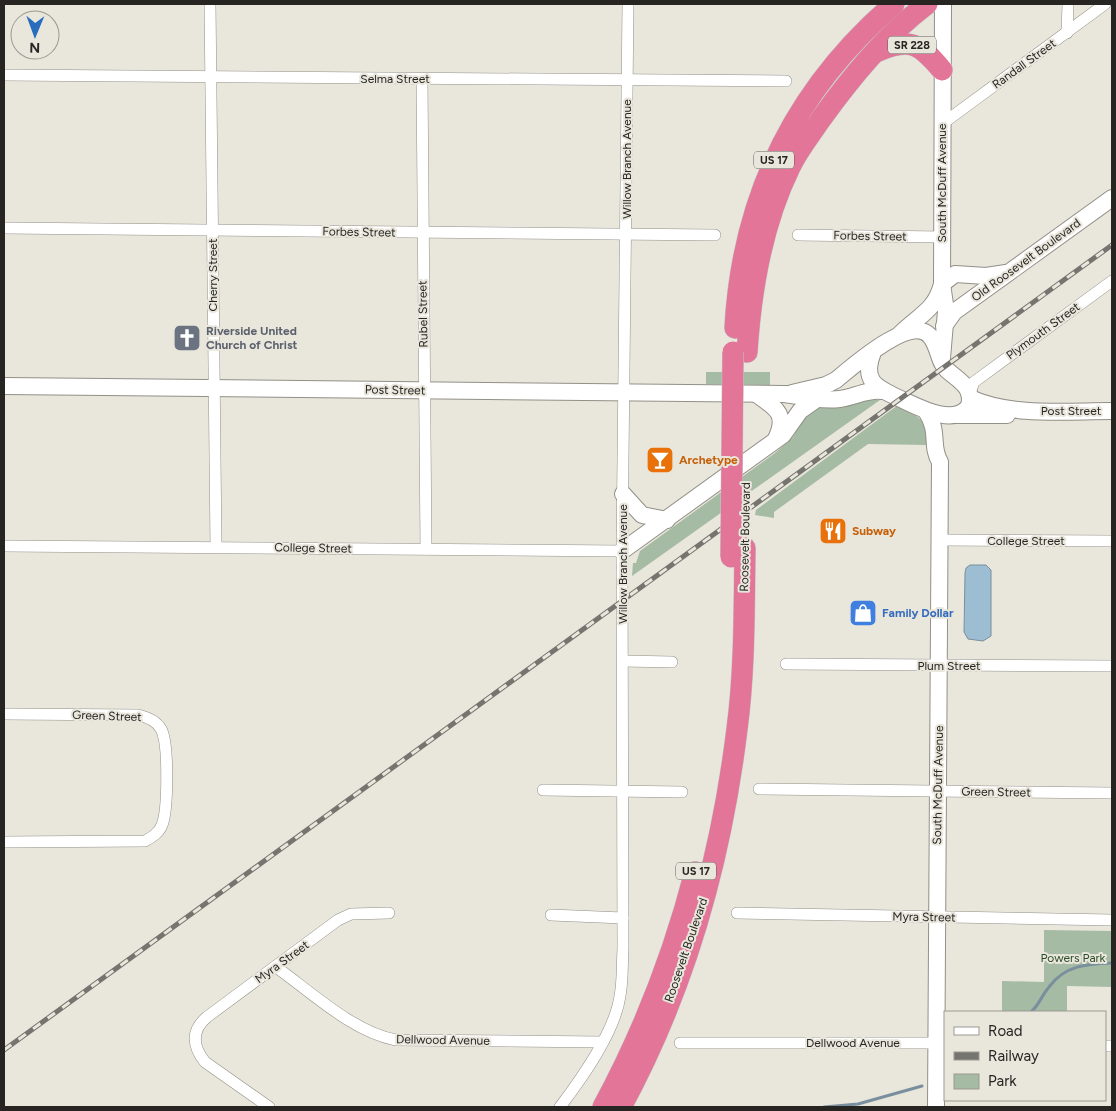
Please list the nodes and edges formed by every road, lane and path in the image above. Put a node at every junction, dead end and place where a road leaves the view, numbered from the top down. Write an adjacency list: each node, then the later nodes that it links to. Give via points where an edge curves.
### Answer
1 (210, 4): 12 (street, Cherry Street)
2 (628, 4): 14 (street, Willow Branch Avenue)
3 (894, 4): 30 (highway, Roosevelt Boulevard / US 17, via 870,24 834,64 799,114 764,181 738,282)
4 (926, 4): 9 (highway, Roosevelt Boulevard / US 17)
5 (943, 4): 10 (main road, South McDuff Avenue)
6 (1068, 4): 8 (street)
7 (1105, 4): 8 (street, Randall Street)
8 (1067, 33): 16 (street, Randall Street)
9 (874, 52): 10 (highway, SR 228, via 897,42 909,44 928,53); 30 (highway, Roosevelt Boulevard / US 17, via 845,86 790,166 755,275)
10 (942, 70): 16 (main road, South McDuff Avenue)
11 (4, 75): 12 (street, Selma Street)
12 (210, 77): 13 (street, Selma Street); 19 (street, Cherry Street)
13 (422, 79): 14 (street, Selma Street); 20 (street, Rubel Street)
14 (627, 79): 15 (street, Selma Street); 21 (street, Willow Branch Avenue)
15 (786, 81)
16 (942, 124): 24 (main road, South McDuff Avenue)
17 (1112, 198): 25 (main road, Old Roosevelt Boulevard)
18 (4, 228): 19 (street, Forbes Street)
19 (212, 231): 20 (street, Forbes Street); 34 (street, Cherry Street)
20 (422, 233): 21 (street, Forbes Street); 36 (street, Rubel Street)
21 (626, 235): 23 (street, Forbes Street); 38 (street, Willow Branch Avenue)
22 (798, 235): 24 (street, Forbes Street)
23 (715, 236)
24 (942, 237): 27 (main road, South McDuff Avenue)
25 (1010, 272): 27 (main road, via 986,276 955,274); 28 (main road, Old Roosevelt Boulevard, via 954,312)
26 (1112, 281): 35 (street, Plymouth Street)
27 (942, 284): 28 (main road, South McDuff Avenue, via 946,298); 29 (main road, via 930,310)
28 (944, 326): 32 (main road, South McDuff Avenue)
29 (898, 336): 31 (main road); 32 (main road, via 909,330 925,332 936,346)
30 (740, 352): 56 (highway, Roosevelt Boulevard / US 17, bridge)
31 (873, 352): 37 (main road, via 868,363 869,373); 40 (main road, Post Street, via 826,385)
32 (941, 361): 35 (main road)
33 (4, 386): 34 (main road, Post Street)
34 (214, 389): 36 (main road, Post Street); 53 (street, Cherry Street)
35 (968, 389): 43 (main road, Post Street, via 994,406); 45 (main road, via 968,409)
36 (424, 390): 38 (main road, Post Street); 54 (street, Rubel Street)
37 (882, 391): 41 (main road, Post Street); 42 (main road, Post Street)
38 (625, 393): 39 (main road, Post Street); 48 (street, Willow Branch Avenue)
39 (756, 394): 40 (main road, Post Street); 46 (main road, via 776,408 780,416 781,426)
40 (785, 394): 41 (main road, Post Street)
41 (817, 399): 46 (main road, via 802,410 789,430)
42 (926, 411): 45 (main road, Post Street); 47 (main road, South McDuff Avenue, via 934,422 935,454)
43 (1029, 411): 44 (main road, Post Street); 45 (main road, Post Street, via 1001,416)
44 (1112, 411)
45 (954, 415): 47 (main road, South McDuff Avenue, via 946,434 946,454)
46 (776, 440): 49 (main road)
47 (940, 462): 50 (main road, South McDuff Avenue)
48 (623, 494): 49 (main road, via 642,515); 55 (street, Willow Branch Avenue)
49 (667, 520): 55 (main road)
50 (940, 540): 51 (street, College Street); 60 (main road, South McDuff Avenue)
51 (1112, 541)
52 (4, 546): 53 (street, College Street)
53 (216, 547): 54 (street, College Street)
54 (426, 550): 55 (street, College Street)
55 (622, 551): 57 (street, Willow Branch Avenue)
56 (738, 552): 82 (highway, Roosevelt Boulevard / US 17, via 724,727 700,855 658,987); 83 (highway, Roosevelt Boulevard / US 17, via 744,651 737,728 720,831 703,900 677,982 644,1062)
57 (623, 661): 58 (street); 65 (street, Willow Branch Avenue)
58 (672, 662)
59 (786, 664): 60 (street, Plum Street)
60 (940, 666): 61 (street, Plum Street); 66 (main road, South McDuff Avenue)
61 (1112, 666)
62 (4, 714): 69 (street, Green Street, via 138,715 156,723 165,741 165,817 161,828 145,841)
63 (759, 789): 66 (street, Green Street)
64 (543, 790): 65 (street)
65 (623, 791): 67 (street); 73 (street, Willow Branch Avenue)
66 (938, 791): 68 (street, Green Street); 74 (main road, South McDuff Avenue)
67 (682, 792)
68 (1112, 793)
69 (4, 842)
70 (389, 913): 76 (street, Myra Street, via 363,913 338,920)
71 (736, 914): 74 (street, Myra Street)
72 (551, 915): 73 (street)
73 (623, 918): 77 (street, Willow Branch Avenue, via 620,997)
74 (937, 918): 75 (street, Myra Street); 79 (main road, South McDuff Avenue)
75 (1112, 920)
76 (276, 967): 77 (street, Dellwood Avenue, via 359,1026 396,1040); 80 (street, Myra Street, via 201,1022 194,1040 197,1052 205,1062)
77 (602, 1042): 81 (street, Willow Branch Avenue)
78 (680, 1042): 79 (street, Dellwood Avenue)
79 (936, 1043): 84 (main road, South McDuff Avenue)
80 (269, 1107)
81 (560, 1107)
82 (603, 1107)
83 (621, 1107)
84 (936, 1107)

